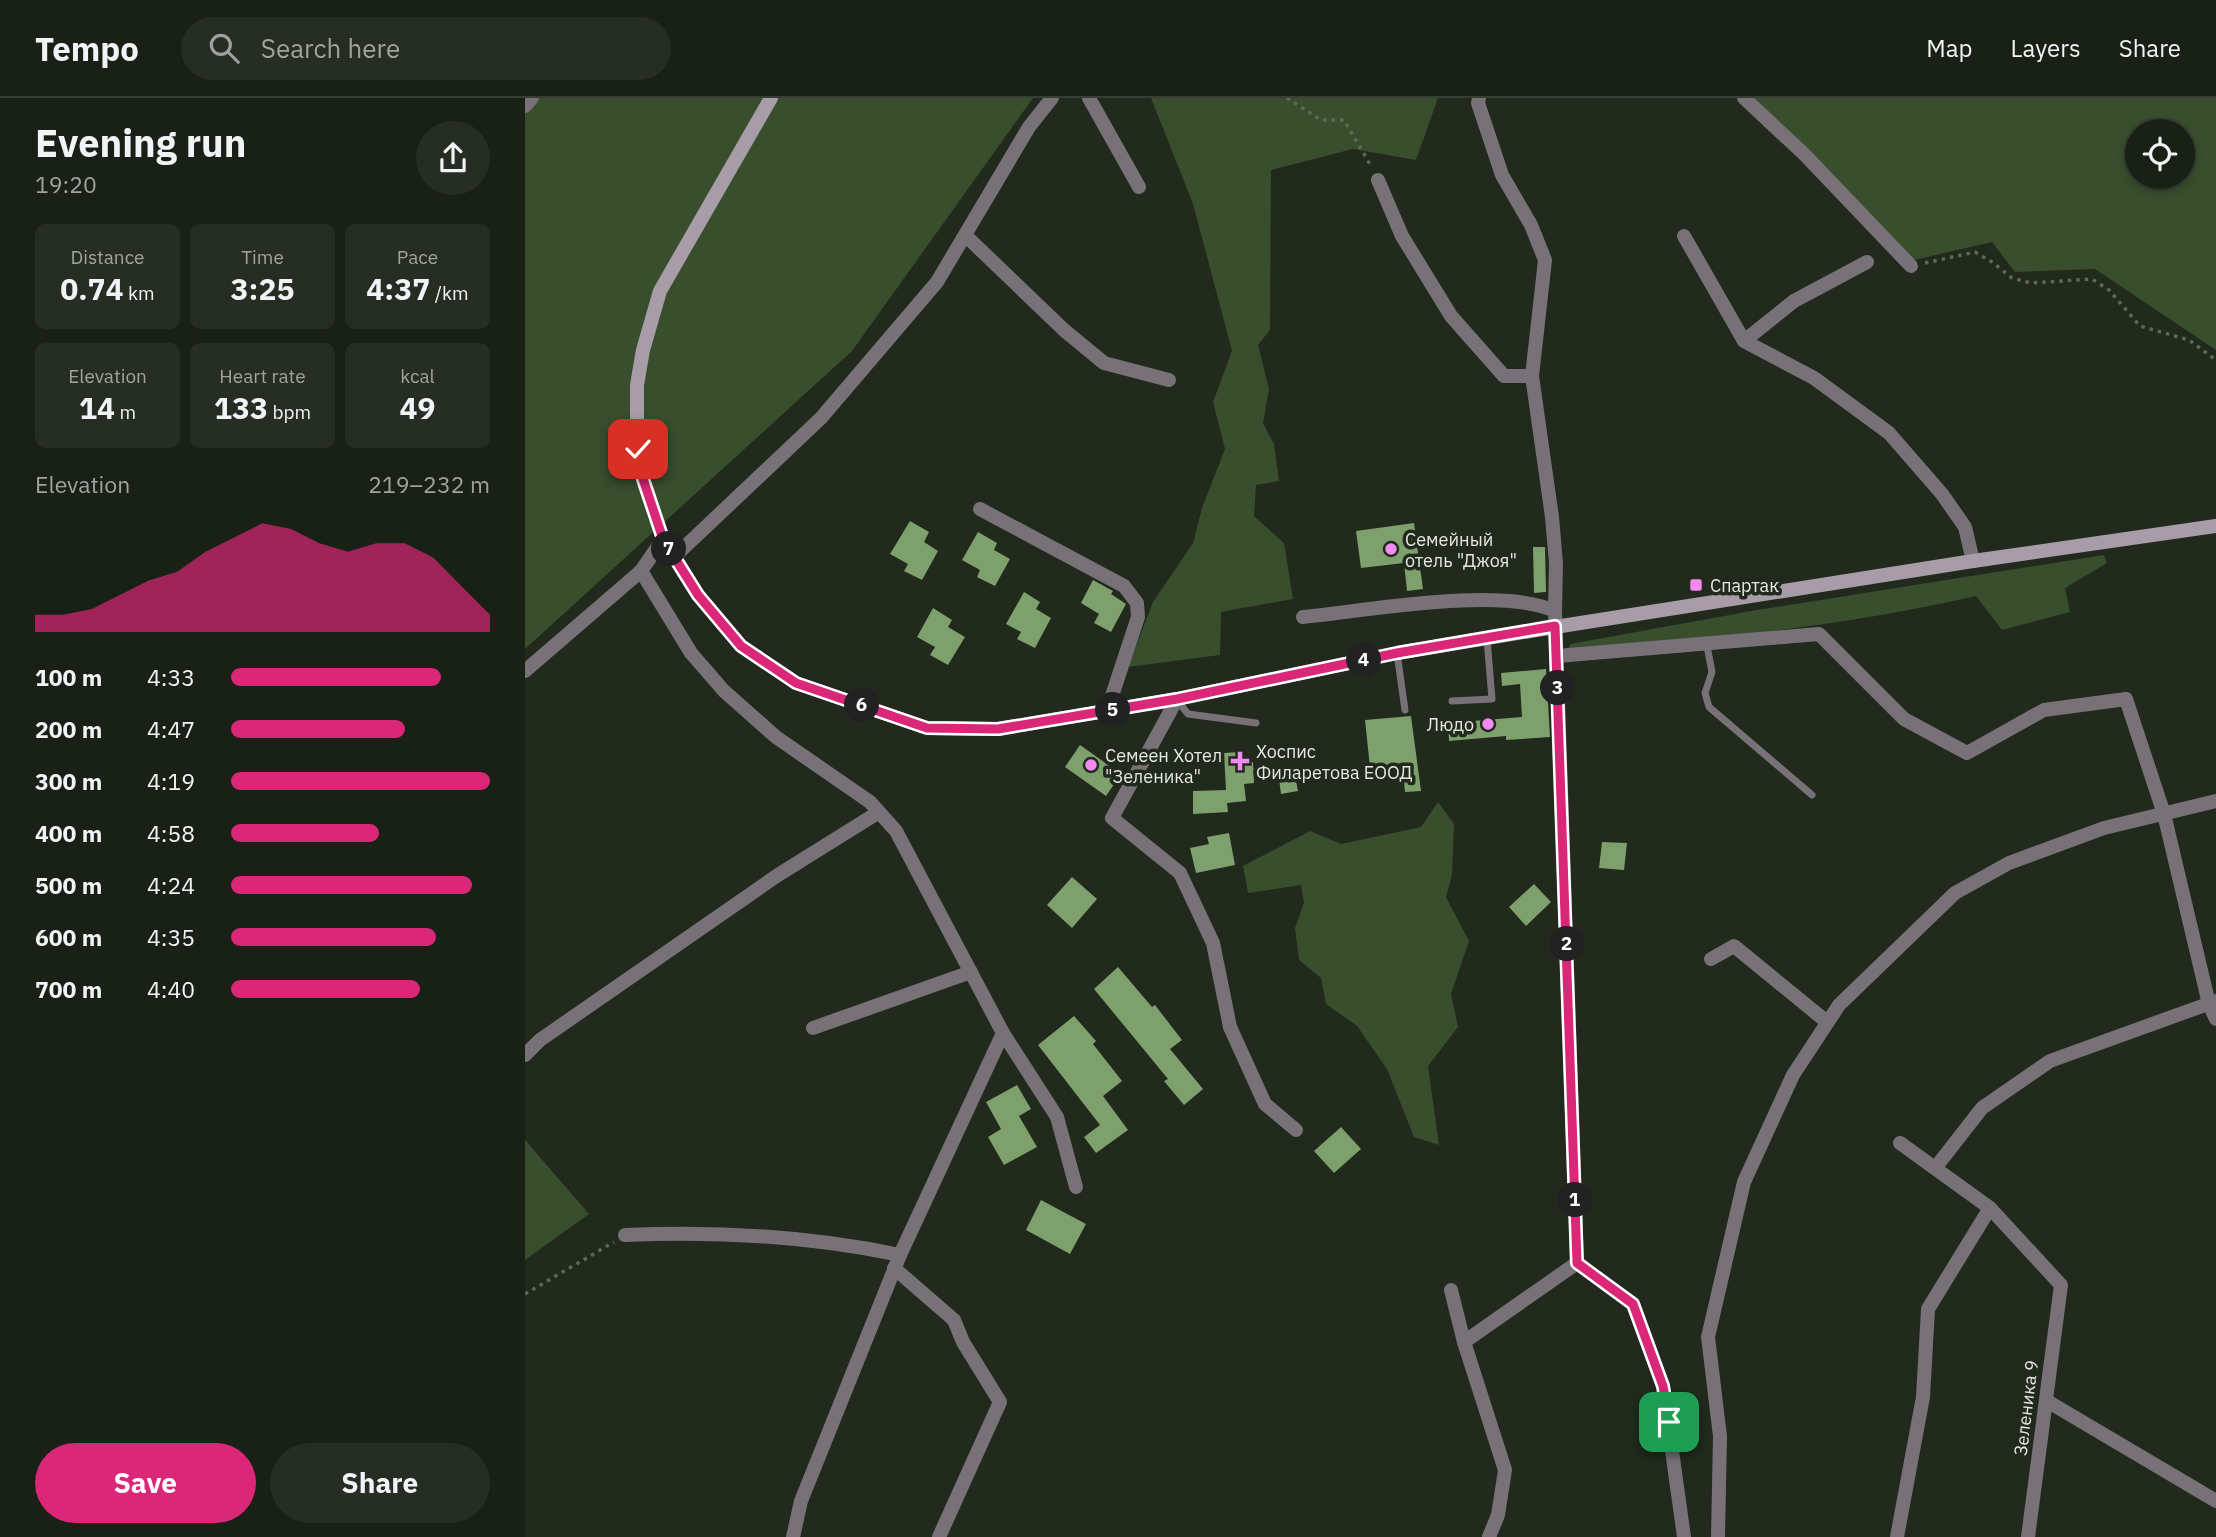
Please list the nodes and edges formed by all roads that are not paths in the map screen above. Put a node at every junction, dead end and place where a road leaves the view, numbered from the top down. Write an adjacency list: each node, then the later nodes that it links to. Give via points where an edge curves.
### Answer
1 (532, 98): 7 (street)
2 (771, 98): 19 (main road, via 660,291 643,350 637,386 638,449)
3 (1052, 98): 10 (street, via 1029,127)
4 (1089, 98): 9 (street)
5 (1479, 98): 15 (street, via 1502,175 1545,260)
6 (1744, 98): 13 (street)
7 (525, 106)
8 (1378, 180): 15 (street, via 1402,236 1451,316 1504,376)
9 (1139, 187)
10 (965, 235): 16 (street, via 1104,363); 20 (street, via 937,282 821,418)
11 (1684, 236): 14 (street)
12 (1867, 262): 14 (street, via 1794,301)
13 (1911, 266)
14 (1744, 341): 21 (street, via 1814,378 1889,433 1965,527)
15 (1532, 376): 23 (street, via 1552,517)
16 (1169, 380)
17 (980, 509): 34 (street, via 1125,586 1137,603 1138,617)
18 (2216, 526): 21 (main road)
19 (663, 539): 20 (main road); 22 (street)
20 (674, 557): 34 (main road, via 698,595 741,646 796,683 927,728 998,729)
21 (1973, 561): 25 (main road)
22 (641, 571): 30 (street); 38 (street, via 691,653 724,691 776,737)
23 (1555, 611): 24 (street, via 1537,603 1452,601); 25 (street)
24 (1303, 617)
25 (1555, 626): 26 (main road); 29 (street)
26 (1487, 639): 28 (main road); 32 (lane, via 1492,699)
27 (1707, 646): 29 (street); 36 (lane, via 1712,672 1705,693 1709,707); 39 (street, via 1819,635 1905,719 1967,753 2044,710 2126,698)
28 (1397, 653): 31 (main road); 33 (lane)
29 (1557, 656): 55 (street)
30 (525, 671)
31 (1177, 699): 34 (main road); 35 (lane, via 1188,715); 48 (street, via 1112,818 1180,873 1213,943 1230,1027 1265,1104)
32 (1452, 701)
33 (1405, 710)
34 (1107, 711)
35 (1256, 723)
36 (1812, 795)
37 (2216, 801): 39 (street)
38 (879, 812): 41 (street, via 895,831); 47 (street, via 778,874)
39 (2164, 814): 42 (street); 44 (street, via 2104,828 2009,863 1955,893)
40 (1711, 959): 44 (street, via 1734,946)
41 (971, 972): 45 (street); 46 (street)
42 (2213, 1002): 43 (street); 50 (street, via 2050,1061 1982,1108)
43 (2216, 1019)
44 (1827, 1022): 64 (street, via 1793,1075 1744,1182 1707,1338 1720,1436)
45 (813, 1027)
46 (1003, 1033): 51 (street, via 1057,1117); 54 (street)
47 (525, 1055)
48 (1296, 1130)
49 (1900, 1143): 50 (street)
50 (1936, 1167): 52 (street)
51 (1076, 1187)
52 (1990, 1208): 58 (street, Зеленика 9, via 2061,1284); 65 (street, via 1929,1309 1923,1397)
53 (625, 1235): 54 (street, via 689,1232 841,1242)
54 (897, 1262): 60 (street, via 801,1501); 61 (street, via 954,1320 1000,1402)
55 (1577, 1263): 57 (street); 63 (street, via 1633,1304 1663,1386)
56 (1451, 1290): 57 (street)
57 (1464, 1342): 62 (street, via 1505,1470 1498,1516)
58 (2047, 1401): 59 (street); 66 (street, Зеленика 9)
59 (2216, 1501)
60 (793, 1537)
61 (939, 1537)
62 (1489, 1537)
63 (1684, 1537)
64 (1718, 1537)
65 (1897, 1537)
66 (2028, 1537)

